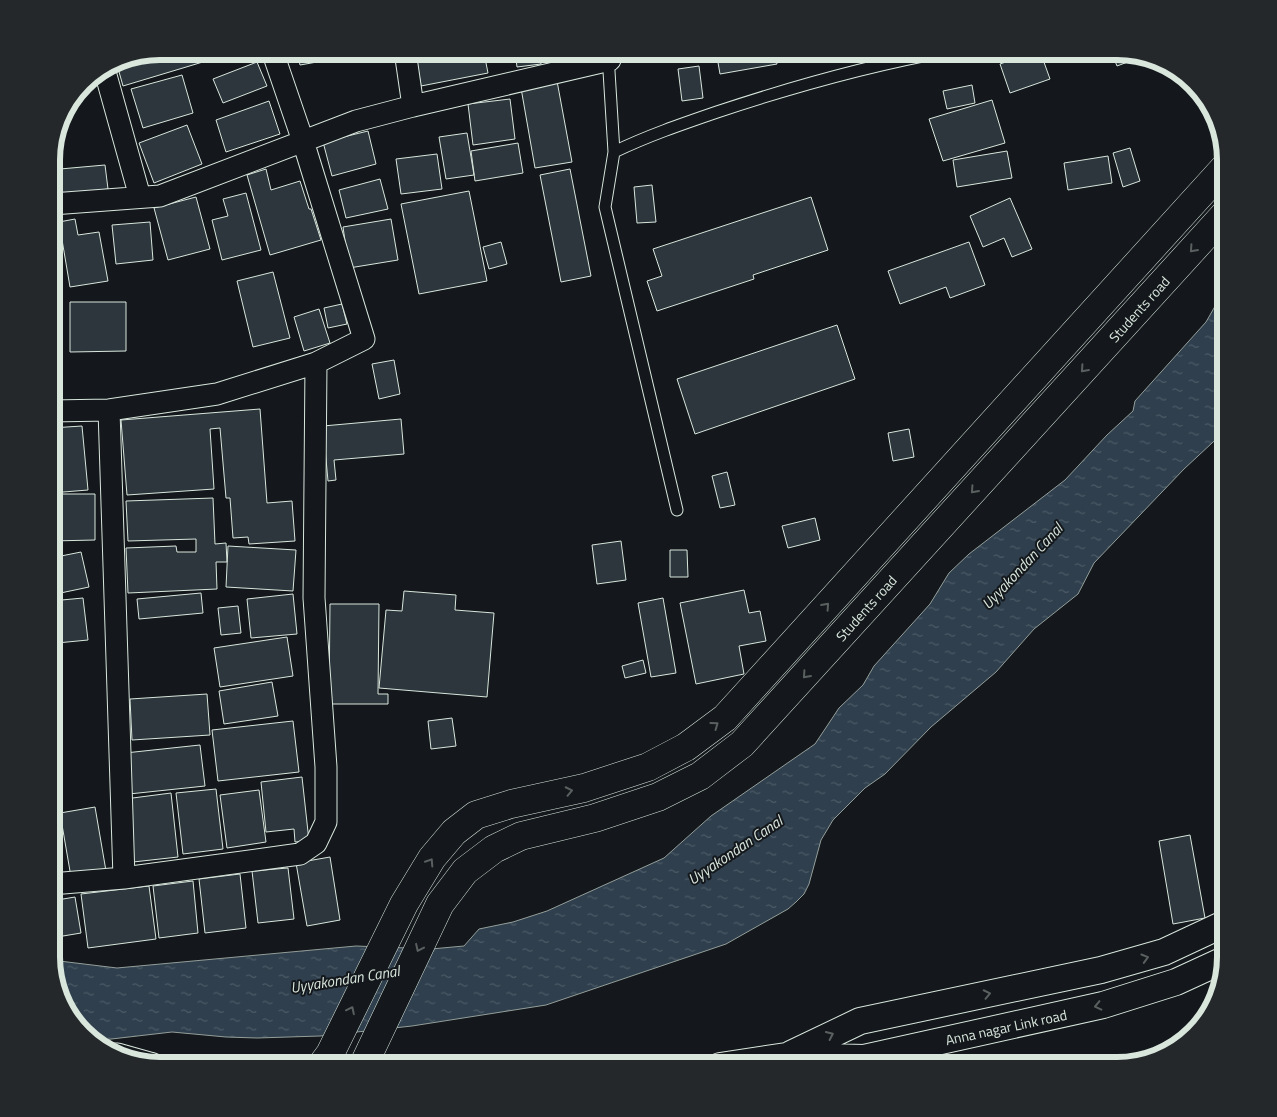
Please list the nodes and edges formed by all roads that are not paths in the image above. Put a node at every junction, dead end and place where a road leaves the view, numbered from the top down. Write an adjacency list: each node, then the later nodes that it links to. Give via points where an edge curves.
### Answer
1 (275, 60): 8 (street)
2 (406, 60): 7 (street)
3 (593, 60): 7 (street)
4 (609, 60): 9 (lane)
5 (888, 60): 9 (lane, via 770,94 670,128)
6 (106, 76): 11 (street)
7 (413, 106): 8 (street, via 356,121)
8 (303, 140): 11 (street, via 160,196); 14 (street, via 364,339)
9 (614, 152): 17 (lane, via 605,207)
10 (1217, 176): 23 (main road, one-way to 10, via 404,904 432,858 454,832 476,815 584,788 648,767 686,747 725,718)
11 (140, 197): 12 (street)
12 (60, 199)
13 (1217, 223): 24 (main road, Students road, one-way to 24, via 742,744 700,776 658,797 595,818 521,836 494,849 465,871 440,904)
14 (316, 363): 16 (street, via 217,394); 18 (street, via 314,598 326,767 326,822 316,842 300,854)
15 (60, 410): 16 (street)
16 (109, 410): 18 (street)
17 (677, 510)
18 (124, 878): 19 (street)
19 (60, 883)
20 (1217, 927): 22 (street, one-way to 20, via 860,1021 1101,970 1164,952)
21 (1217, 963): 27 (street, Anna nagar Link road, one-way to 27, via 1176,982 1103,1006)
22 (786, 1056): 25 (street, Anna nagar Link road); 26 (street, Anna nagar Link road)
23 (327, 1057)
24 (367, 1057)
25 (779, 1057)
26 (795, 1057)
27 (869, 1057)

